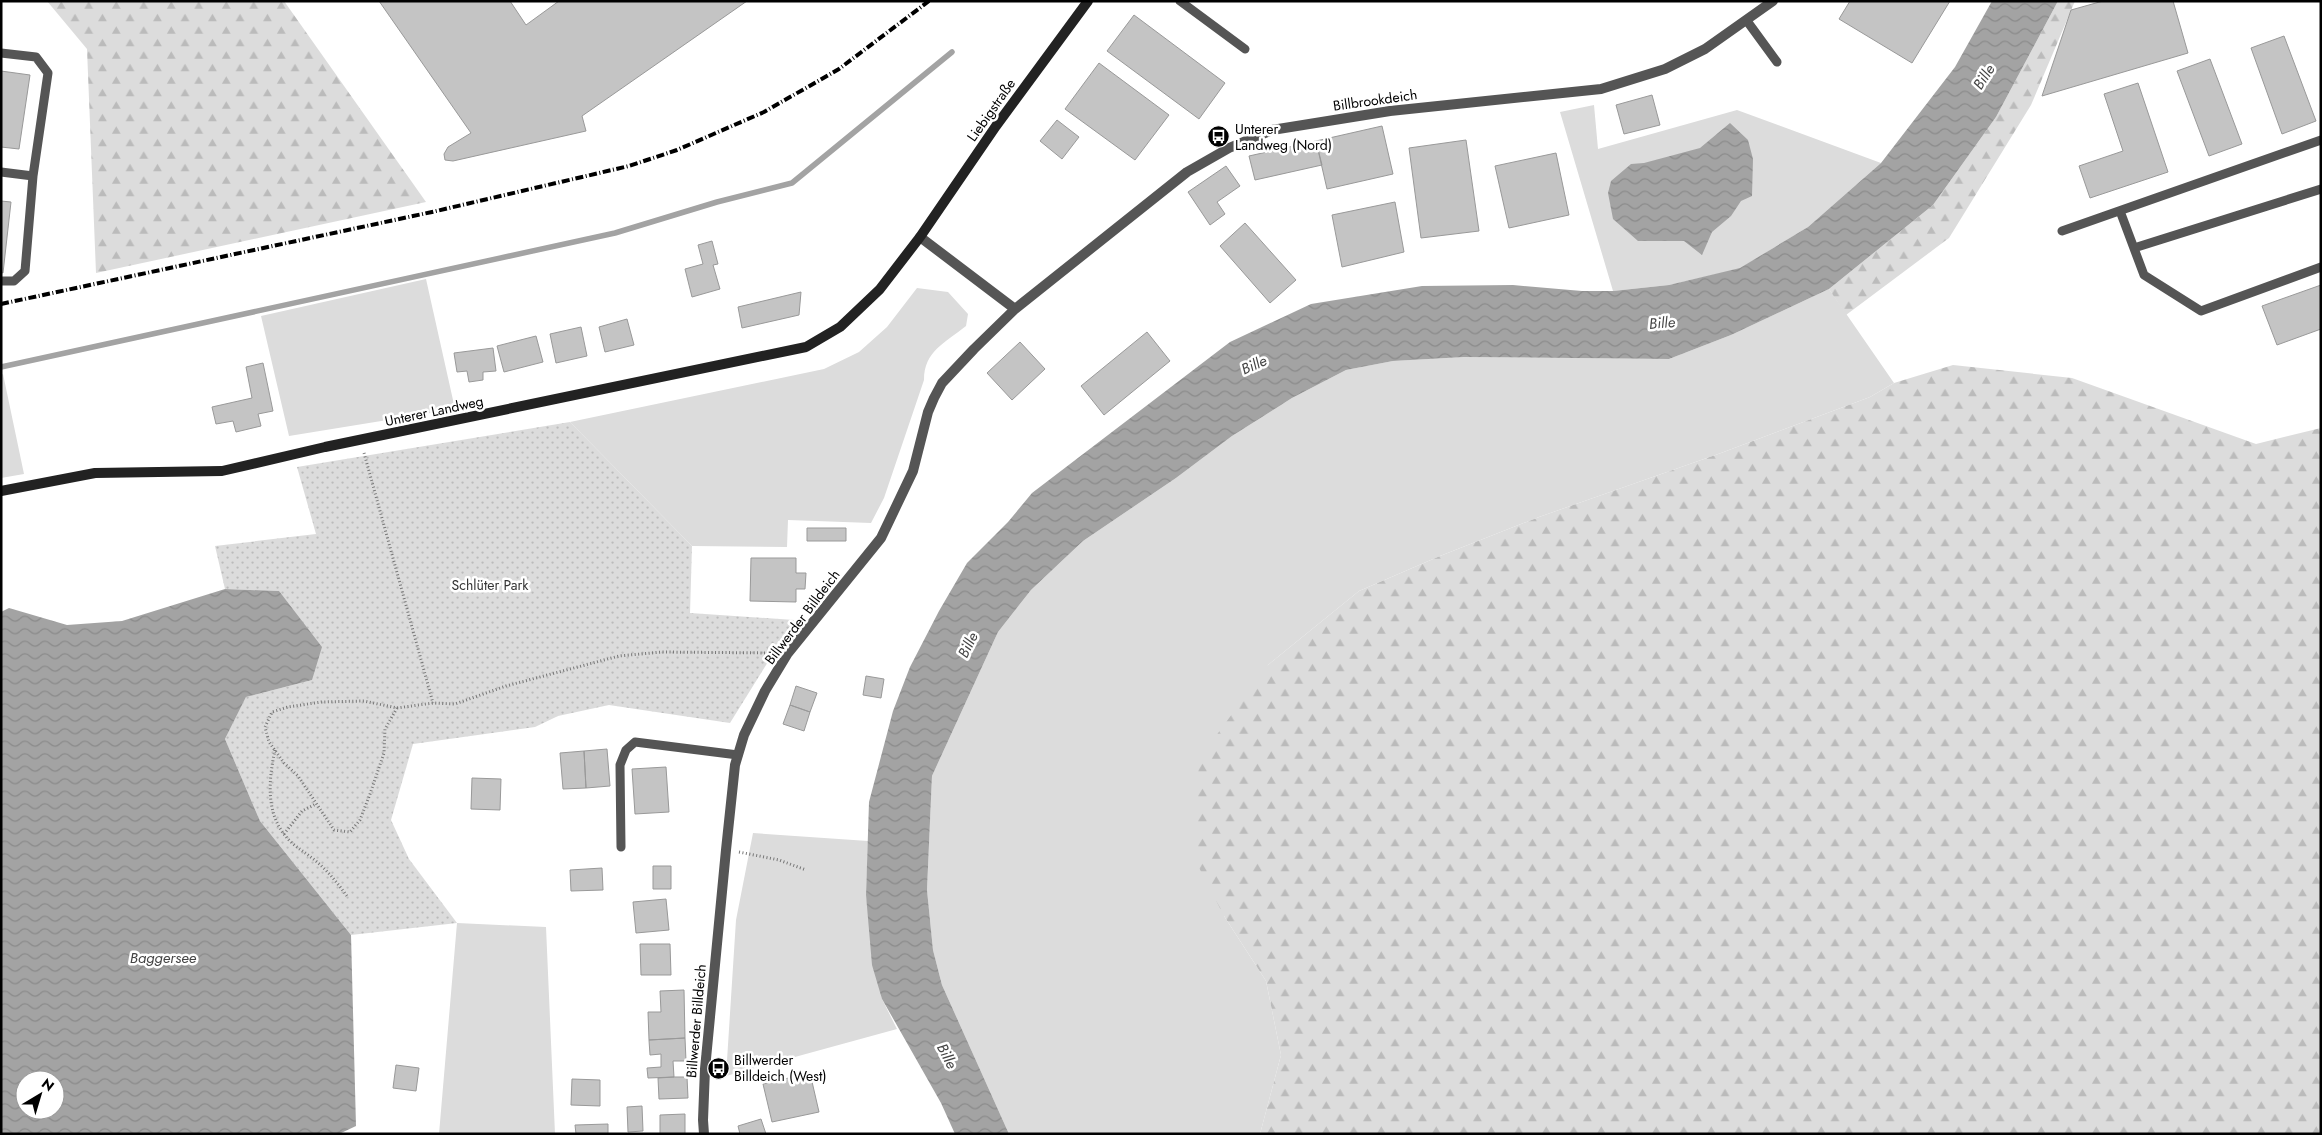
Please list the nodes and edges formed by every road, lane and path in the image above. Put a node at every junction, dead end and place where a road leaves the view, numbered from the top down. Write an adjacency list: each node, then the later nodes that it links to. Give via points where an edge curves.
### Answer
1 (1088, 1): 14 (main road, Liebigstraße)
2 (1180, 1): 5 (lane)
3 (1773, 1): 4 (street, Billbrookdeich)
4 (1747, 21): 7 (lane); 18 (street, Billbrookdeich, via 1705,49 1665,69 1601,89 1390,111 1272,130 1228,148 1187,172)
5 (1245, 49)
6 (1, 53): 10 (lane, via 36,57 48,73)
7 (1776, 62)
8 (2321, 140): 12 (lane)
9 (1, 172): 10 (lane)
10 (33, 176): 17 (lane, via 25,271 14,281)
11 (2321, 189): 15 (lane)
12 (2120, 211): 13 (lane); 15 (lane)
13 (2062, 232)
14 (920, 237): 18 (street); 19 (main road, Liebigstraße)
15 (2134, 248): 16 (lane, via 2144,275 2201,311)
16 (2321, 268)
17 (1, 281)
18 (1015, 309): 22 (street, Billwerder Billdeich, via 942,383 928,412 913,471 881,538)
19 (859, 311): 20 (main road, Unterer Landweg, via 820,339 792,351)
20 (361, 440): 21 (main road, Unterer Landweg, via 222,471 95,473); 23 (path)
21 (1, 491)
22 (788, 653): 23 (path, via 698,652 620,656 506,686 455,704); 26 (street, Billwerder Billdeich, via 764,691)
23 (433, 703): 24 (path)
24 (397, 708): 25 (path, via 364,701 288,706 272,712 265,727); 27 (path, via 385,729 384,753 360,820 350,832 334,830)
25 (275, 750): 27 (path, via 298,776); 28 (path, via 270,772 270,804)
26 (738, 755): 29 (lane, via 635,742 626,750 620,765); 30 (street, Billwerder Billdeich)
27 (316, 804): 28 (path, via 302,811)
28 (284, 834): 32 (path, via 317,862)
29 (621, 847)
30 (726, 850): 31 (path, via 779,860); 33 (street, Billwerder Billdeich, via 705,1069)
31 (806, 870)
32 (347, 896)
33 (704, 1134)

